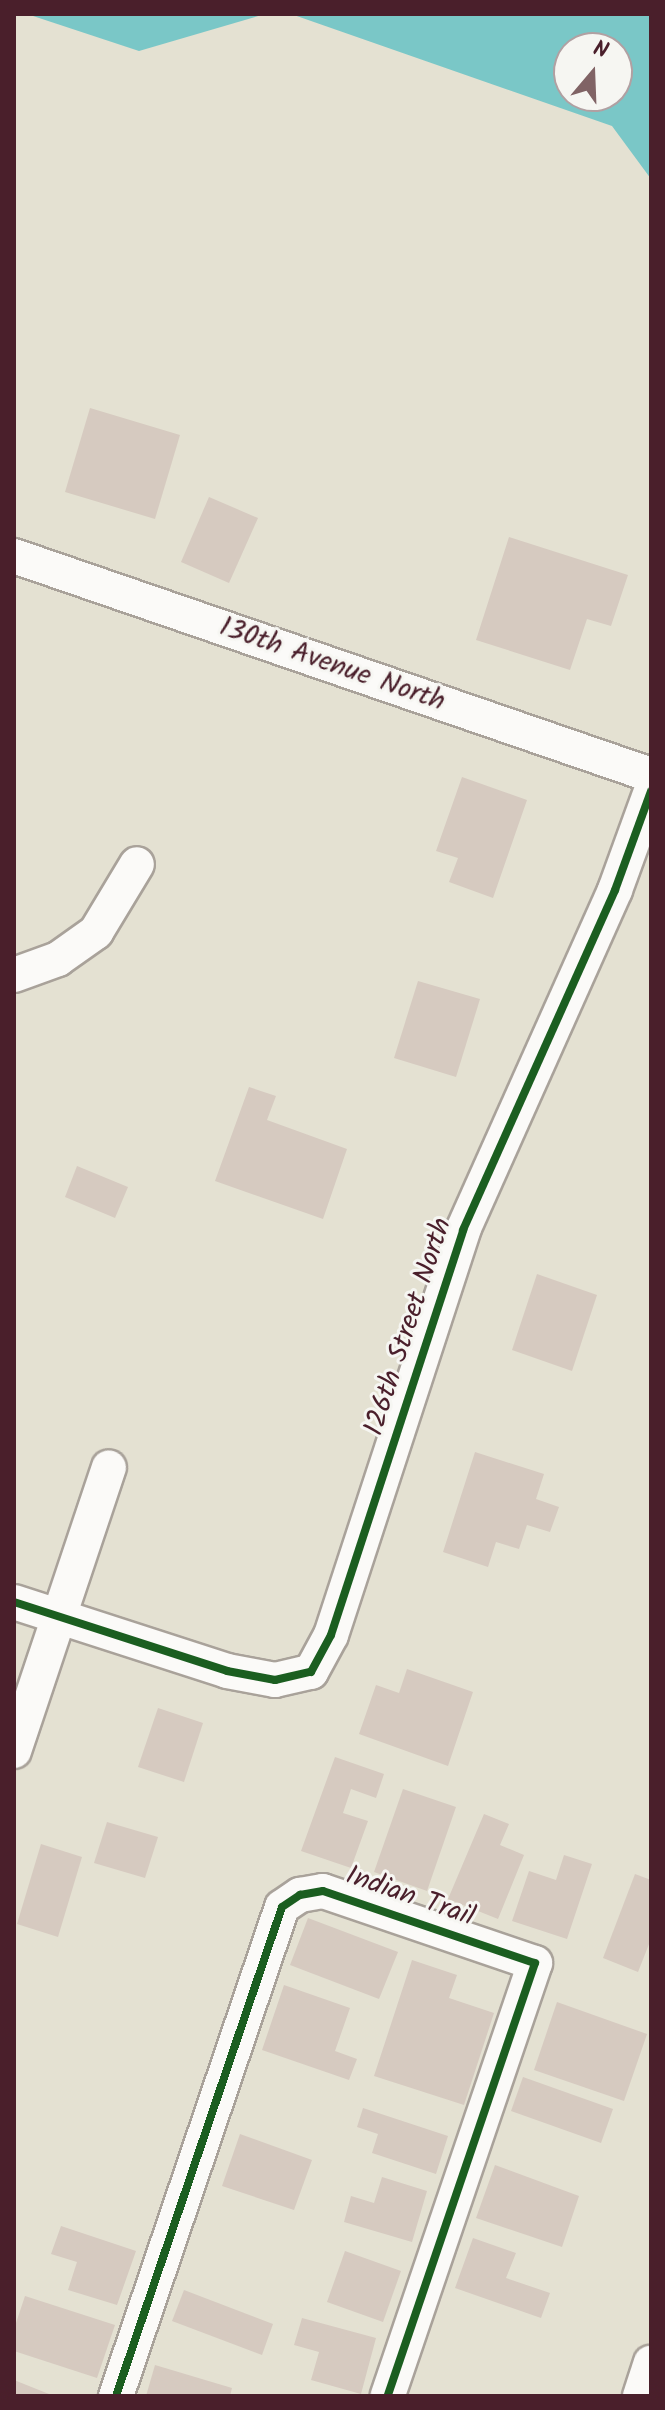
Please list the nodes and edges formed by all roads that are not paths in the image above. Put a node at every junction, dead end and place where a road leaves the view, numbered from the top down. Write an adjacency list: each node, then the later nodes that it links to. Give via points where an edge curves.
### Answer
1 (14, 556): 2 (street, 130th Avenue North)
2 (651, 775)
3 (651, 791): 8 (street, 126th Street North, via 615,890 463,1230 331,1635 311,1672 275,1680 227,1671)
4 (137, 864): 5 (street, via 96,932 58,959)
5 (14, 975)
6 (109, 1467): 8 (street)
7 (14, 1602): 8 (street)
8 (59, 1617): 9 (street)
9 (14, 1751)
10 (651, 2363): 13 (street)
11 (116, 2396): 12 (street, Indian Trail, via 282,1907 300,1895 323,1891 535,1963)
12 (388, 2396)
13 (640, 2396)

